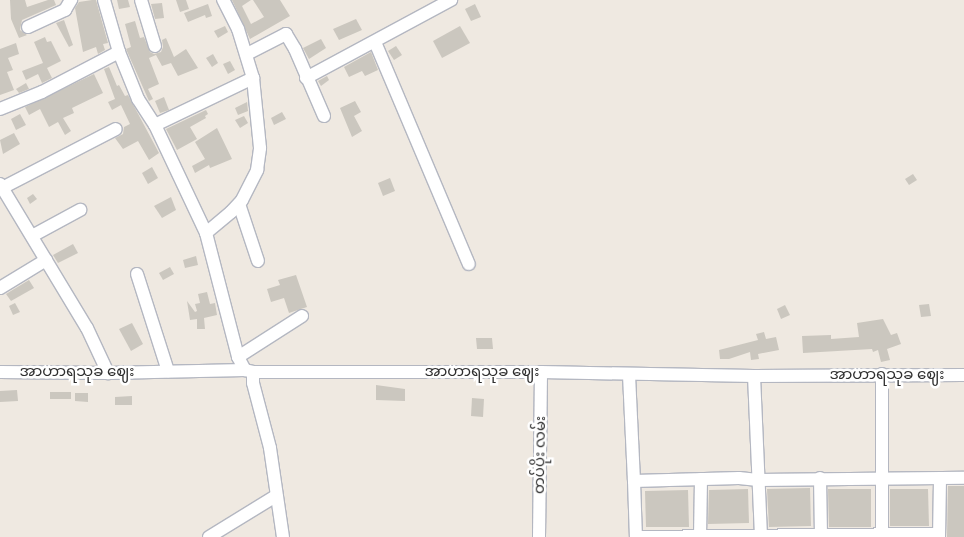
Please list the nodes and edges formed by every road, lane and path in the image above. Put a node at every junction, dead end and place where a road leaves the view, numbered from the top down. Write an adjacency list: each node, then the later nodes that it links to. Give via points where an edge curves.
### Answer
1 (71, 0): 6 (street, via 65,10)
2 (104, 0): 9 (street)
3 (141, 0): 8 (street)
4 (223, 0): 10 (street)
5 (451, 0): 7 (street)
6 (28, 27)
7 (374, 42): 12 (street); 24 (street)
8 (155, 46)
9 (119, 52): 13 (street, via 42,92); 15 (street, via 138,99)
10 (247, 54): 11 (street); 12 (street, via 286,34)
11 (253, 78): 15 (street); 18 (street, via 260,148 258,170)
12 (306, 78): 14 (street)
13 (0, 109)
14 (324, 116)
15 (155, 125): 20 (street)
16 (116, 128): 17 (street)
17 (1, 186): 21 (street)
18 (239, 204): 20 (street); 23 (street)
19 (80, 210): 21 (street)
20 (206, 233): 28 (street)
21 (32, 236): 22 (street)
22 (46, 260): 26 (street); 33 (street, via 87,328)
23 (258, 262)
24 (469, 264)
25 (137, 274): 29 (street)
26 (0, 288)
27 (302, 316): 28 (street)
28 (238, 357): 30 (street)
29 (168, 371): 30 (street, အာဟာရသုခ ဈေး); 33 (street, အာဟာရသုခ ဈေး)
30 (249, 371): 32 (street, အာဟာရသုခ ဈေး); 45 (street, via 270,448)
31 (0, 372): 33 (street, အာဟာရသုခ ဈေး)
32 (541, 372): 35 (street, အာဟာရသုခ ဈေး); 50 (street, တပ်ပိုး လမ်း)
33 (108, 373)
34 (882, 374): 36 (street, အာဟာရသုခ ဈေး); 37 (street, အာဟာရသုခ ဈေး); 40 (street)
35 (629, 375): 37 (street, အာဟာရသုခ ဈေး); 44 (street)
36 (964, 375)
37 (754, 376): 43 (street)
38 (701, 478): 43 (street); 44 (street); 52 (street)
39 (820, 478): 40 (street); 43 (street); 54 (street)
40 (882, 478): 41 (street); 46 (street)
41 (940, 478): 42 (street); 47 (street)
42 (964, 478)
43 (758, 480): 53 (street)
44 (634, 481): 51 (street)
45 (276, 496): 48 (street); 49 (street)
46 (882, 536): 47 (street); 54 (street)
47 (939, 536)
48 (209, 537)
49 (283, 537)
50 (540, 537)
51 (636, 537): 52 (street)
52 (700, 537): 53 (street)
53 (761, 537): 54 (street)
54 (821, 537)

